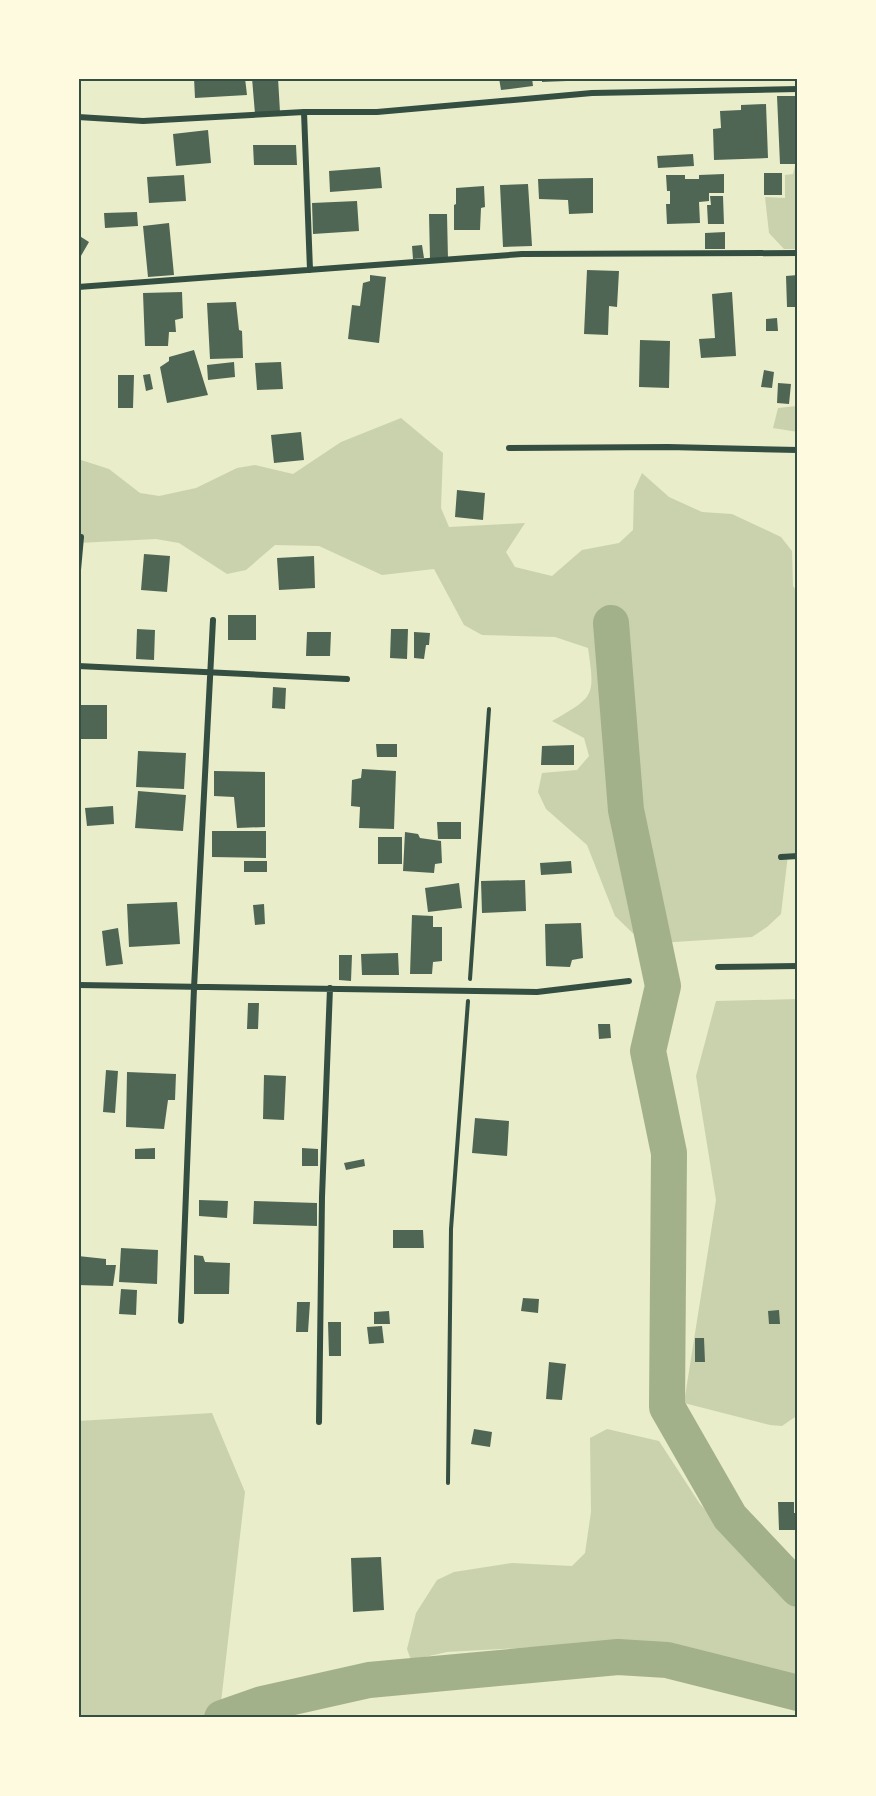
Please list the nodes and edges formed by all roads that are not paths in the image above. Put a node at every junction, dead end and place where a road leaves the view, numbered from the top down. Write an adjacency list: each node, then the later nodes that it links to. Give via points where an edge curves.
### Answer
1 (798, 89): 2 (street, via 592,93 377,112)
2 (304, 112): 3 (street, via 143,121); 5 (street)
3 (78, 117)
4 (798, 253): 5 (street, via 522,254)
5 (310, 270): 6 (street)
6 (78, 287)
7 (509, 448): 8 (street)
8 (798, 450)
9 (81, 537): 10 (street)
10 (78, 570)
11 (213, 620): 13 (street)
12 (78, 666): 13 (street)
13 (211, 671): 14 (street); 21 (street)
14 (347, 679)
15 (798, 856): 16 (street)
16 (781, 857)
17 (798, 966): 18 (street)
18 (718, 967)
19 (629, 981): 22 (street, via 537,992)
20 (78, 985): 21 (street)
21 (194, 988): 22 (street); 23 (street)
22 (330, 988): 24 (street)
23 (181, 1321)
24 (319, 1422)

